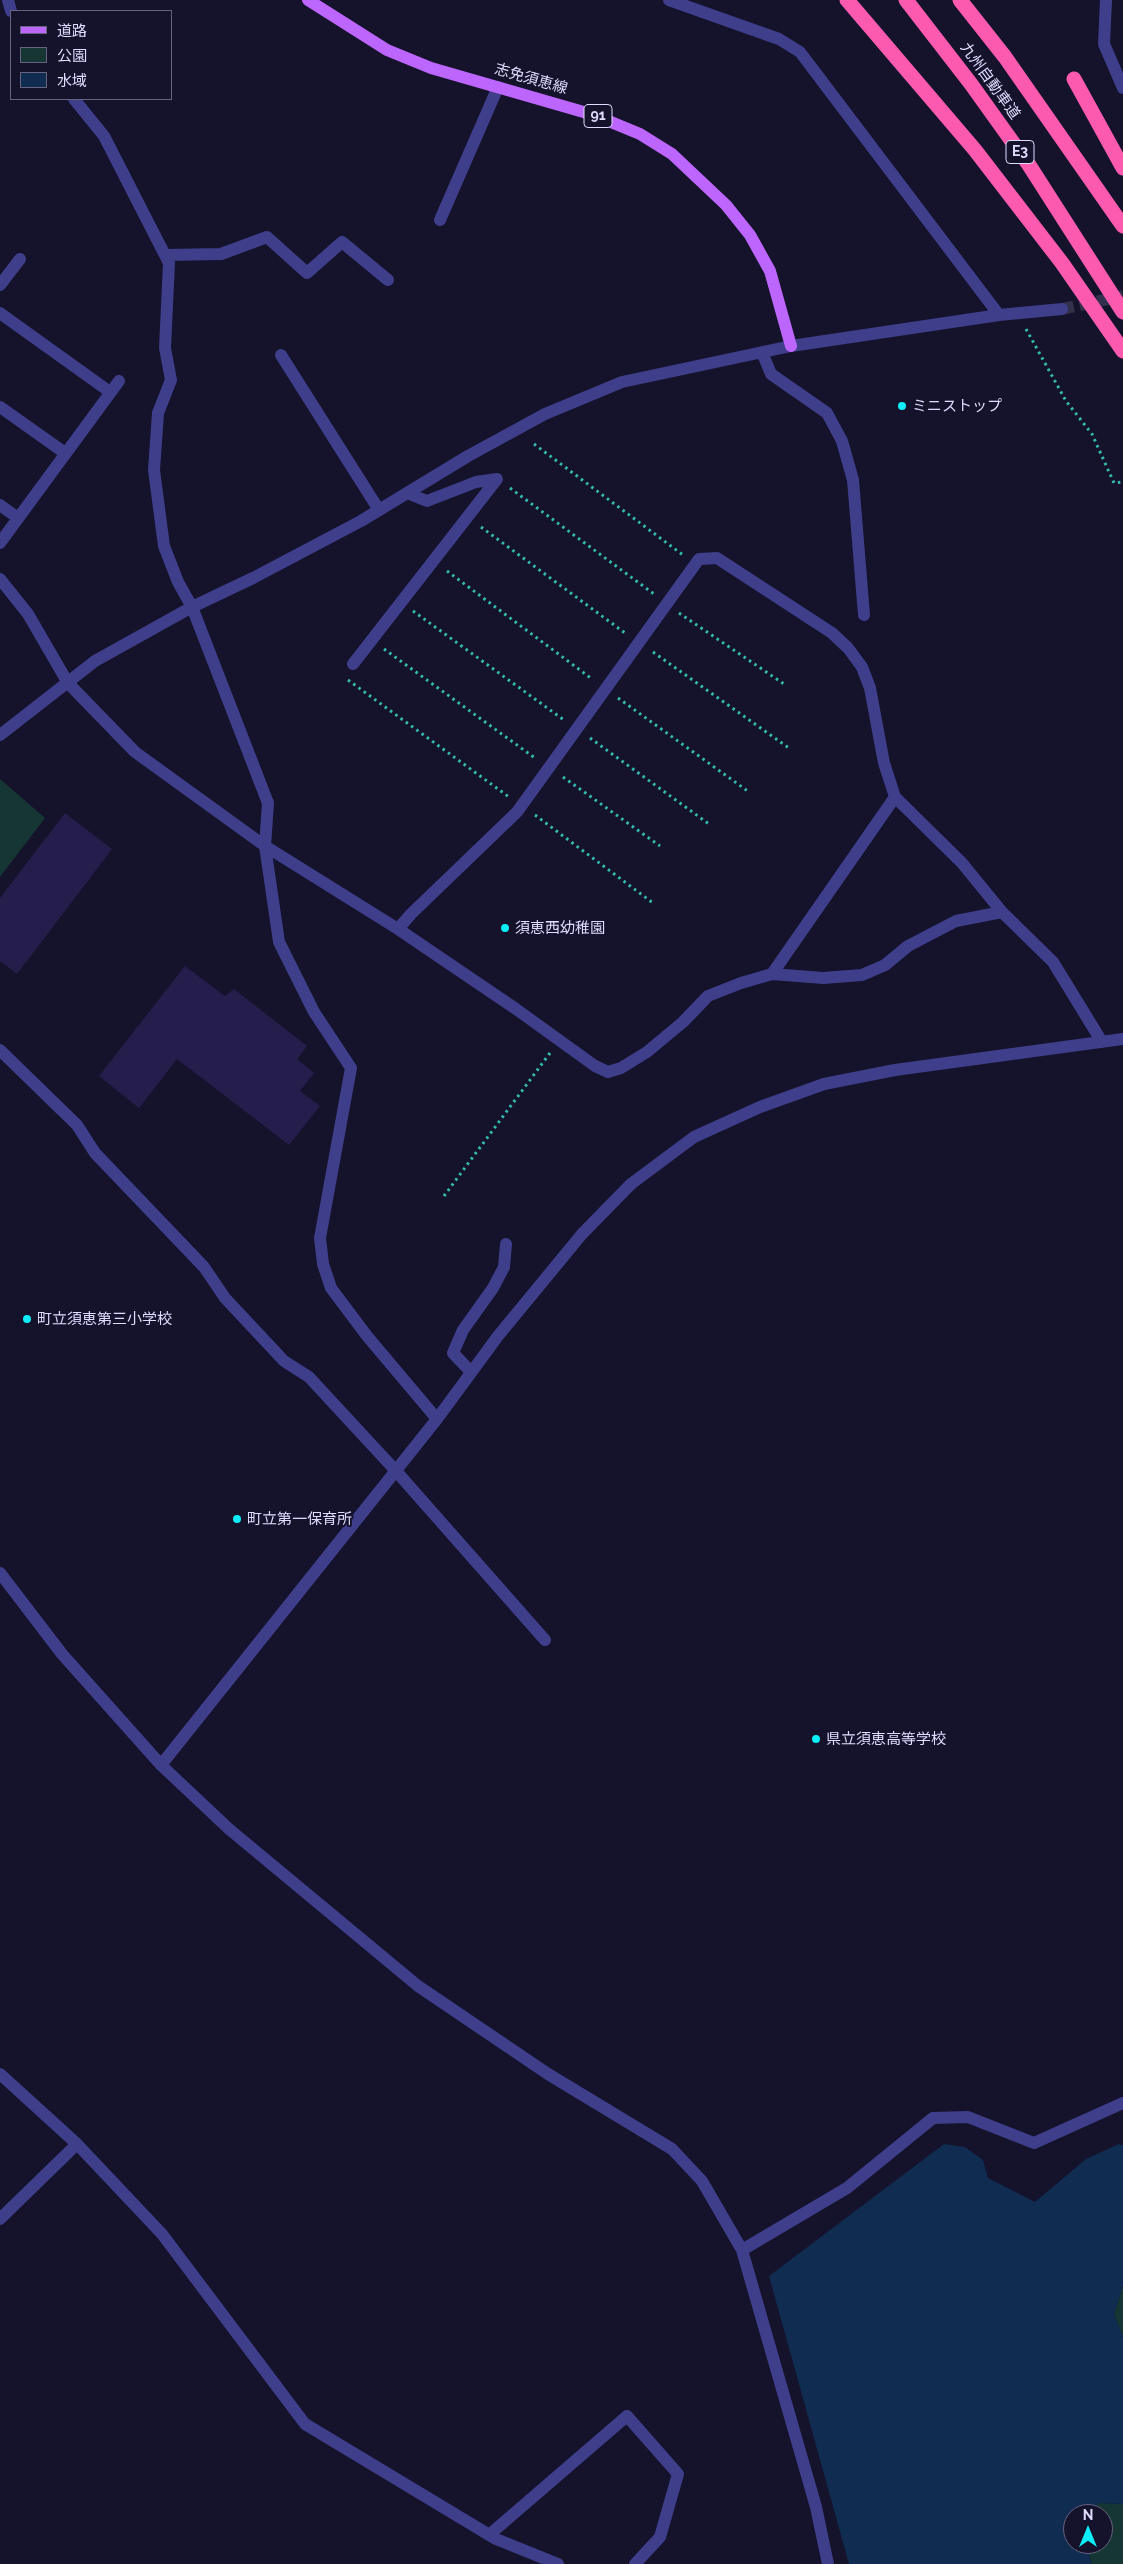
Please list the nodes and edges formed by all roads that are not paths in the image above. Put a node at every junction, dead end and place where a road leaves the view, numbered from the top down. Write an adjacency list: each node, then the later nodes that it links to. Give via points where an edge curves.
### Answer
1 (308, 0): 8 (main road, 志免須恵線 / 91, via 387,50 431,68)
2 (669, 0): 21 (street, via 778,39 800,52)
3 (847, 0): 23 (highway, via 975,150 1062,263)
4 (906, 0): 19 (highway, 九州自動車道 / E3, via 1029,166)
5 (960, 0): 13 (highway, 九州自動車道, via 1005,57)
6 (1106, 0): 9 (street, via 1104,44)
7 (1074, 79): 11 (highway)
8 (498, 87): 12 (street); 22 (main road, 志免須恵線 / 91, via 594,115 640,134 672,154 726,205 750,236 770,271)
9 (1123, 88)
10 (75, 100): 14 (street, via 104,136)
11 (1123, 168)
12 (440, 220)
13 (1123, 226)
14 (164, 255): 16 (street, via 221,254 267,237 307,273 342,242); 36 (street, via 169,263 164,348 171,380 158,413 154,470 164,546)
15 (20, 259): 17 (street)
16 (388, 280)
17 (0, 286)
18 (1062, 309): 21 (street)
19 (1123, 312)
20 (0, 313): 27 (street)
21 (999, 315): 22 (street)
22 (791, 346): 24 (street)
23 (1123, 351)
24 (762, 352): 30 (street, via 622,382 545,414); 37 (street, via 771,374 826,413 842,441 853,480)
25 (281, 355): 32 (street)
26 (119, 381): 27 (street)
27 (110, 392): 29 (street)
28 (0, 407): 29 (street)
29 (66, 453): 33 (street)
30 (407, 493): 32 (street); 38 (street, via 427,501 476,482 497,479)
31 (0, 504): 33 (street)
32 (379, 510): 36 (street)
33 (18, 518): 34 (street)
34 (0, 543)
35 (0, 578): 39 (street, via 28,614)
36 (192, 607): 39 (street, via 95,660); 42 (street, via 268,803)
37 (864, 616)
38 (353, 664)
39 (68, 683): 40 (street); 42 (street, via 135,752)
40 (0, 735)
41 (895, 797): 43 (street, via 962,863); 44 (street, via 884,763 870,688 862,667 848,648 717,558 699,559 522,806); 45 (street)
42 (265, 846): 44 (street); 51 (street, via 279,942 314,1012 350,1068 320,1238 323,1264 331,1288 366,1336)
43 (1002, 912): 45 (street, via 956,921 908,946 884,966 862,975 823,978); 47 (street, via 1053,962)
44 (398, 929): 45 (street, via 608,1072 647,1052 708,996)
45 (772, 974)
46 (1123, 1039): 47 (street)
47 (1102, 1042): 50 (street, via 895,1070 824,1084 760,1107 694,1137 631,1184 582,1234)
48 (0, 1050): 52 (street, via 77,1125 95,1153 204,1267 225,1298 284,1361 309,1377)
49 (506, 1244): 50 (street, via 504,1268 463,1330 453,1353)
50 (471, 1372): 51 (street)
51 (437, 1419): 52 (street)
52 (396, 1471): 54 (street); 55 (street)
53 (0, 1573): 55 (street, via 62,1654)
54 (545, 1640)
55 (161, 1766): 60 (street, via 230,1829 418,1986 548,2074 672,2149 702,2181)
56 (0, 2074): 58 (street)
57 (1123, 2103): 60 (street, via 1034,2143 968,2116 932,2118 847,2188)
58 (77, 2144): 59 (street); 61 (street, via 162,2234 305,2424)
59 (0, 2219)
60 (742, 2250): 64 (street, via 816,2507)
61 (489, 2535): 62 (street); 63 (street, via 627,2416 678,2474 660,2537)
62 (558, 2564)
63 (635, 2564)
64 (828, 2564)

